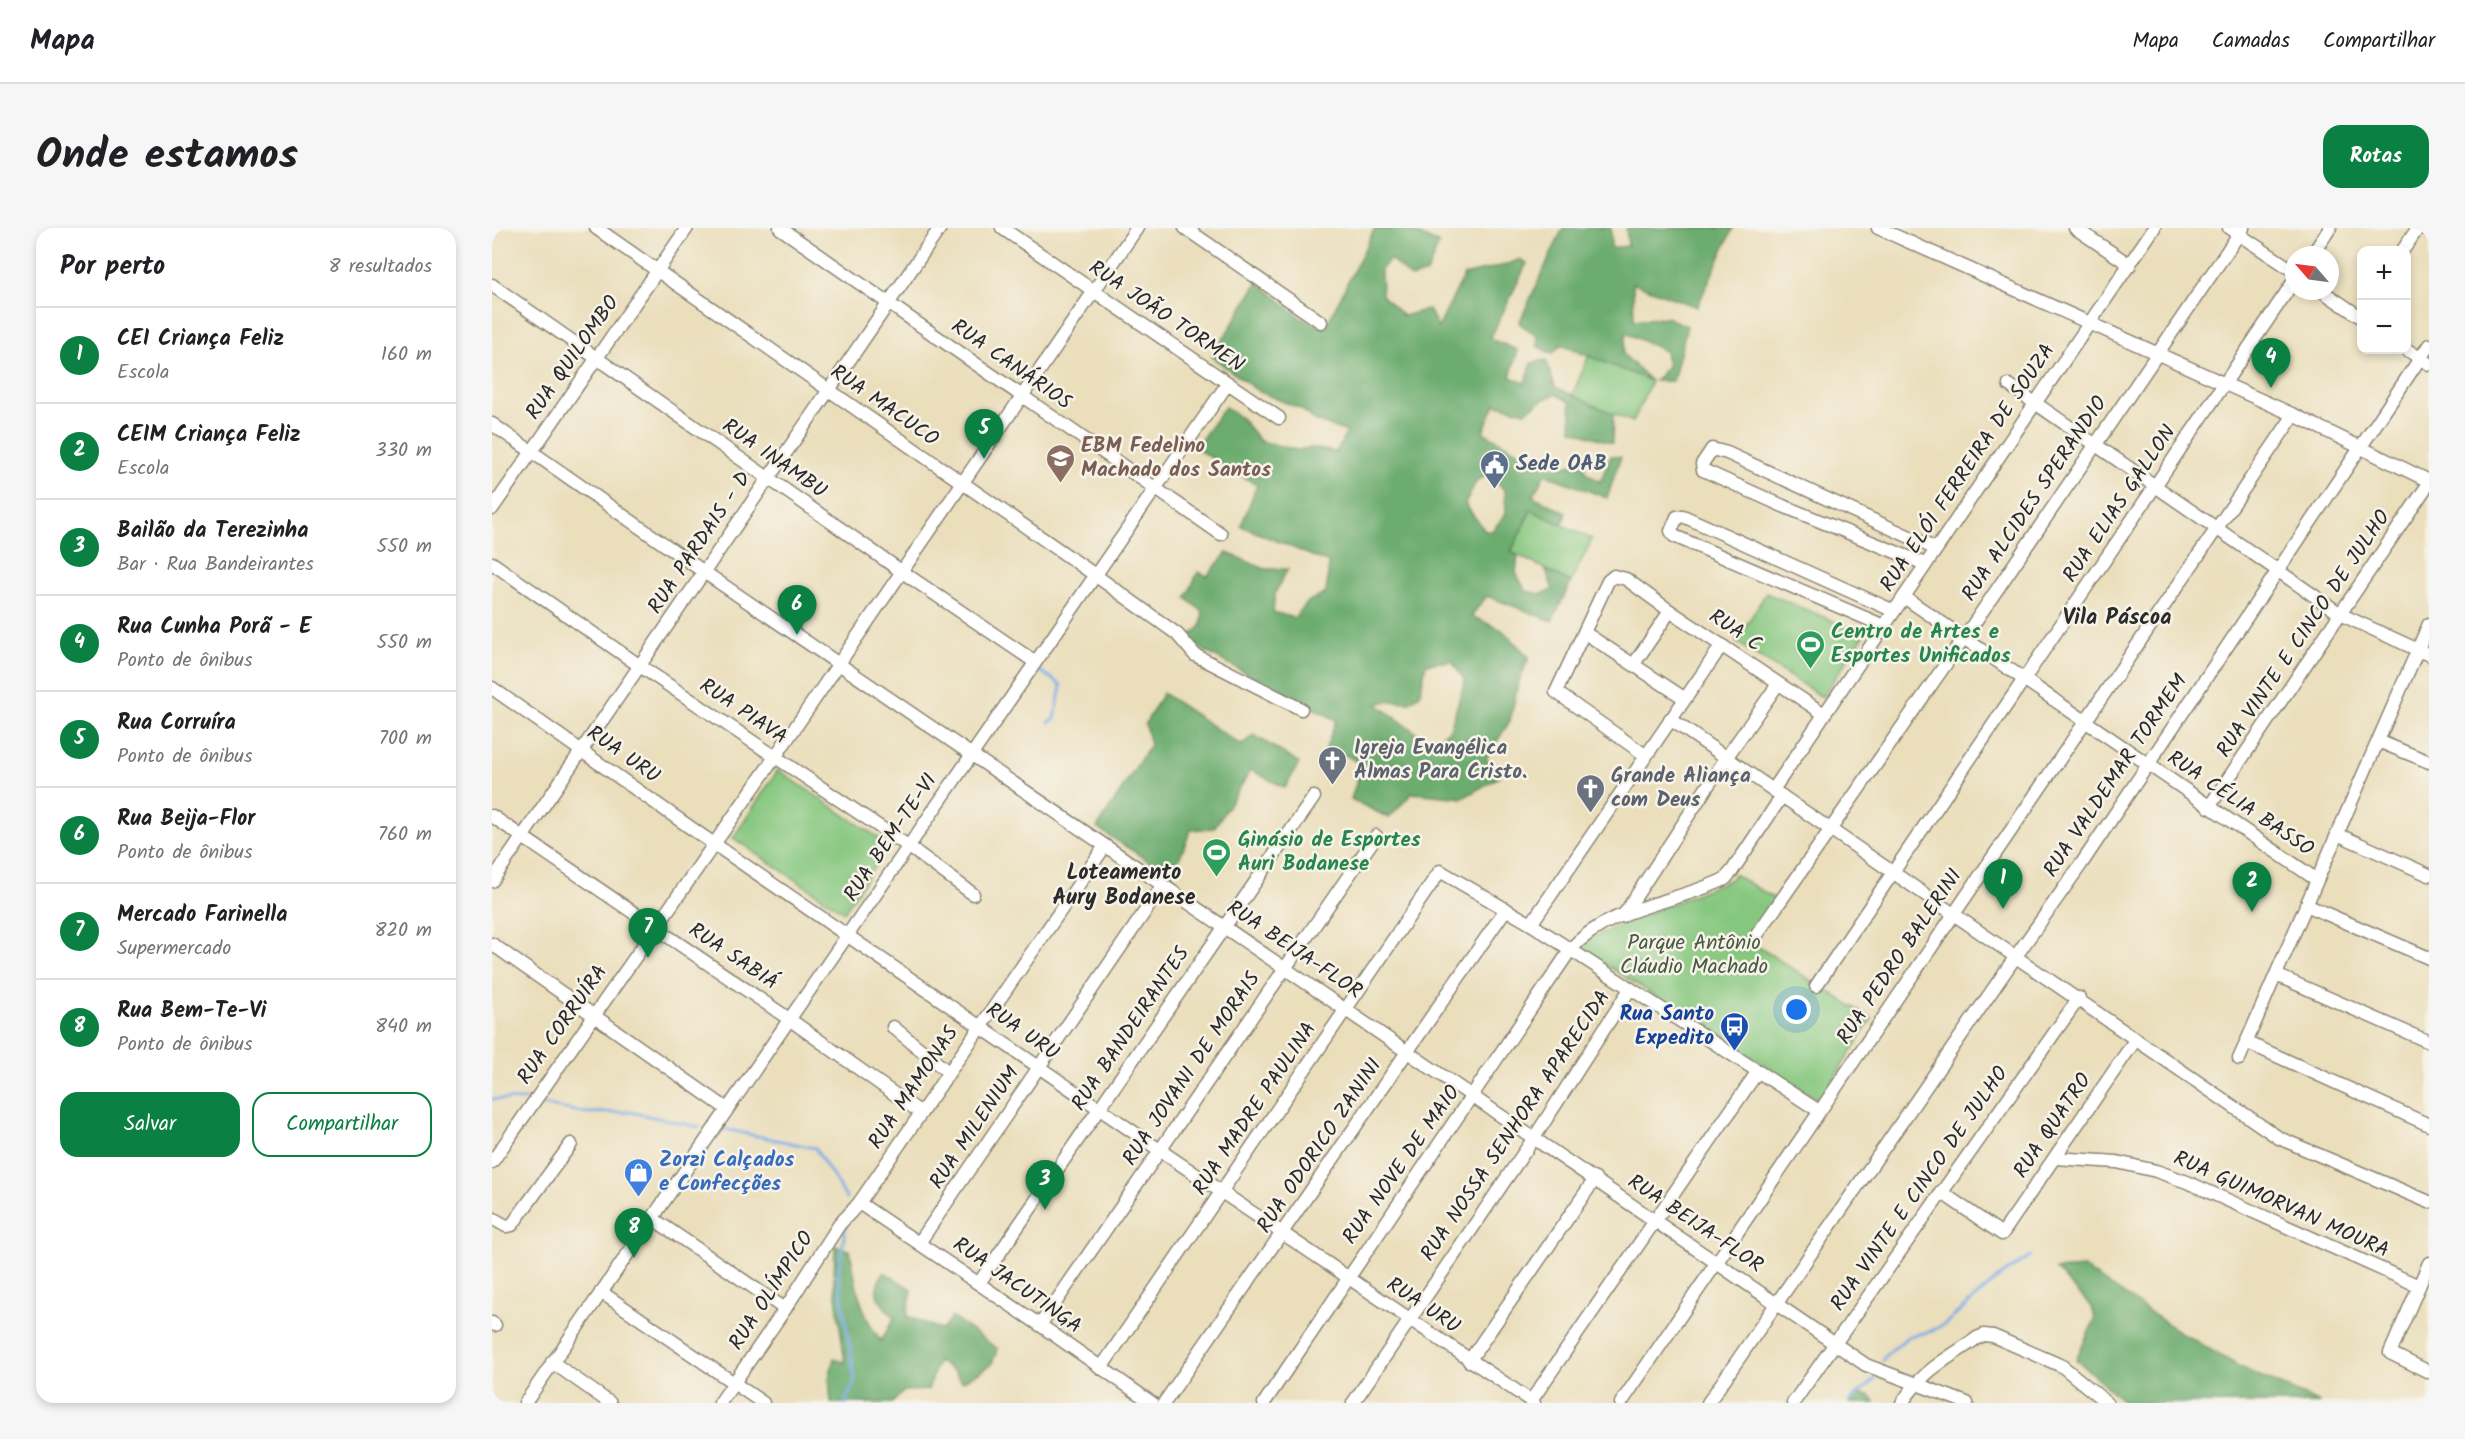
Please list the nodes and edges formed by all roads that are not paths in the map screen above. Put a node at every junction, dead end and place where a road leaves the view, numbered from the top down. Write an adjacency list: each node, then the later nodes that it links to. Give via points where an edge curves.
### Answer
1 (596, 228): 18 (street, RUA MACUCO)
2 (687, 228): 18 (street, RUA QUILOMBO)
3 (780, 228): 23 (street, RUA CANÁRIOS)
4 (939, 228): 23 (street, RUA PARDAIS - D)
5 (1004, 228): 20 (street, RUA JOÃO TORMEN)
6 (1137, 228): 20 (street, RUA CORRUÍRA)
7 (1185, 228): 25 (street)
8 (2074, 228): 16 (street)
9 (2154, 228): 16 (street, RUA ELÓI FERREIRA DE SOUZA)
10 (2330, 228): 14 (street)
11 (2418, 228): 15 (street)
12 (1884, 229): 26 (street)
13 (2237, 230): 17 (street); 29 (street, RUA ALCIDES SPERANDIO)
14 (2318, 246)
15 (2406, 246)
16 (2130, 265): 26 (street, RUA ELÓI FERREIRA DE SOUZA)
17 (2285, 265)
18 (658, 270): 30 (street, RUA QUILOMBO); 35 (street, RUA MACUCO)
19 (492, 285): 30 (street, RUA INAMBU)
20 (1094, 291): 32 (street, RUA JOÃO TORMEN); 36 (street, RUA CORRUÍRA)
21 (2285, 295): 33 (street, RUA ELIAS GALLON)
22 (2336, 300): 24 (street)
23 (888, 303): 35 (street, RUA PARDAIS - D); 36 (street, RUA CANÁRIOS)
24 (2357, 313)
25 (1321, 322)
26 (2091, 322): 29 (street); 37 (street, RUA ELÓI FERREIRA DE SOUZA)
27 (2429, 345): 31 (street, RUA VALDEMAR TORMEM)
28 (2411, 352): 31 (street)
29 (2158, 353): 33 (street); 41 (street, RUA ALCIDES SPERANDIO)
30 (597, 358): 43 (street, RUA QUILOMBO); 44 (street, RUA INAMBU)
31 (2424, 361): 42 (street, RUA VALDEMAR TORMEM)
32 (1228, 383): 39 (street, RUA JOÃO TORMEN); 48 (street, RUA BEM-TE-VI)
33 (2226, 384): 38 (street); 47 (street, RUA ELIAS GALLON)
34 (2009, 385): 37 (street)
35 (828, 391): 44 (street, RUA PARDAIS - D); 46 (street, RUA MACUCO)
36 (1022, 397): 46 (street, RUA CORRUÍRA); 48 (street, RUA CANÁRIOS)
37 (2036, 403): 41 (street); 52 (street, RUA ELÓI FERREIRA DE SOUZA)
38 (2294, 415): 42 (street); 50 (street, RUA PEDRO BALERINI)
39 (1279, 418)
40 (492, 424): 43 (street, RUA BEIJA-FLOR)
41 (2095, 444): 47 (street); 66 (street, RUA ALCIDES SPERANDIO)
42 (2360, 447): 45 (street); 56 (street, RUA VALDEMAR TORMEM)
43 (532, 452): 49 (street, RUA QUILOMBO); 57 (street, RUA BEIJA-FLOR)
44 (768, 479): 55 (street, RUA INAMBU); 57 (street, RUA PARDAIS - D)
45 (2429, 482): 62 (street, RUA VINTE E CINCO DE JULHO)
46 (961, 484): 55 (street, RUA CORRUÍRA); 58 (street, RUA MACUCO)
47 (2155, 486): 50 (street); 73 (street, RUA ELIAS GALLON)
48 (1155, 489): 51 (street, RUA CANÁRIOS); 58 (street, RUA BEM-TE-VI)
49 (492, 510)
50 (2217, 528): 56 (street); 80 (street, RUA PEDRO BALERINI)
51 (1221, 534)
52 (1936, 549): 54 (street, RUA ELÓI FERREIRA DE SOUZA); 54 (street, via 1727,453 1713,449 1702,464 1703,470 1783,506)
53 (492, 563): 72 (street, RUA PIAVA)
54 (1925, 564): 59 (street, RUA ELÓI FERREIRA DE SOUZA)
55 (901, 571): 69 (street, RUA CORRUÍRA); 70 (street, RUA INAMBU)
56 (2279, 571): 62 (street); 88 (street, RUA VALDEMAR TORMEM)
57 (704, 573): 69 (street, RUA BEIJA-FLOR); 72 (street, RUA PARDAIS - D)
58 (1095, 575): 70 (street, RUA BEM-TE-VI); 77 (street, RUA MACUCO, via 1177,634 1195,655)
59 (1904, 597): 61 (street, RUA ELÓI FERREIRA DE SOUZA); 66 (street, RUA CÉLIA BASSO)
60 (1670, 611): 65 (street, RUA C, via 1626,579 1614,576 1608,580); 67 (street, RUA C); 71 (street)
61 (1894, 611): 64 (street, RUA ELÓI FERREIRA DE SOUZA); 64 (street, via 1683,516 1674,523 1674,536)
62 (2342, 615): 68 (street); 91 (street, RUA VINTE E CINCO DE JULHO)
63 (2429, 624): 68 (street)
64 (1884, 626): 78 (street, RUA ELÓI FERREIRA DE SOUZA)
65 (1585, 633): 71 (street); 84 (street, via 1556,692)
66 (1964, 638): 73 (street, RUA CÉLIA BASSO); 93 (street, RUA ALCIDES SPERANDIO)
67 (1722, 645): 74 (street, RUA C); 76 (street)
68 (2423, 652): 81 (street)
69 (838, 662): 83 (street, RUA BEIJA-FLOR); 85 (street, RUA CORRUÍRA)
70 (1035, 662): 83 (street, RUA BEM-TE-VI)
71 (1634, 664): 76 (street)
72 (640, 666): 82 (street, RUA PARDAIS - D); 85 (street, RUA PIAVA)
73 (2024, 679): 80 (street, RUA CÉLIA BASSO); 100 (street, RUA ELIAS GALLON)
74 (1778, 684): 78 (street, RUA C); 86 (street)
75 (492, 688): 82 (street, RUA URU)
76 (1684, 698): 79 (street)
77 (1301, 709)
78 (1824, 714): 89 (street, RUA ELÓI FERREIRA DE SOUZA)
79 (1670, 719): 84 (street); 86 (street)
80 (2085, 721): 88 (street, RUA CÉLIA BASSO); 108 (street, RUA PEDRO BALERINI)
81 (2378, 741): 87 (street); 94 (street)
82 (582, 750): 96 (street, RUA PARDAIS - D); 97 (street, RUA URU)
83 (971, 755): 98 (street, RUA BEM-TE-VI); 99 (street, RUA BEIJA-FLOR)
84 (1645, 755): 110 (street)
85 (775, 757): 97 (street, RUA CORRUÍRA); 98 (street, RUA PIAVA)
86 (1726, 758): 89 (street); 109 (street)
87 (2429, 762)
88 (2147, 764): 91 (street, RUA CÉLIA BASSO); 117 (street, RUA VALDEMAR TORMEM)
89 (1778, 793): 93 (street); 109 (street, RUA ELÓI FERREIRA DE SOUZA, via 1725,879)
90 (1314, 797): 112 (street, RUA BANDEIRANTES)
91 (2209, 807): 102 (street, RUA CÉLIA BASSO)
92 (492, 816): 96 (street, RUA SABIÁ)
93 (1830, 829): 100 (street); 114 (street, RUA ALCIDES SPERANDIO)
94 (2337, 834): 101 (street); 102 (street)
95 (1376, 836): 119 (street, RUA JOVANI DE MORAIS)
96 (523, 837): 103 (street, RUA PARDAIS - D); 111 (street, RUA SABIÁ)
97 (714, 843): 111 (street, RUA CORRUÍRA); 113 (street, RUA URU)
98 (908, 846): 105 (street, RUA PIAVA); 113 (street, RUA BEM-TE-VI)
99 (1105, 846): 104 (street, RUA BEIJA-FLOR); 127 (street, RUA MAMONAS)
100 (1893, 872): 108 (street); 121 (street, RUA ELIAS GALLON)
101 (2429, 875)
102 (2317, 880): 106 (street)
103 (492, 881)
104 (1163, 885): 112 (street, RUA BEIJA-FLOR); 134 (street, RUA MILENIUM)
105 (972, 894)
106 (2306, 904): 118 (street); 120 (street)
107 (1506, 909): 110 (street); 124 (street, RUA MADRE PAULINA, via 1440,871); 132 (street, RUA ODORICO ZANINI)
108 (1954, 913): 117 (street); 140 (street, RUA PEDRO BALERINI)
109 (1623, 916): 116 (street, RUA NOVE DE MAIO, via 1584,934)
110 (1531, 924): 116 (street)
111 (654, 927): 125 (street, RUA CORRUÍRA); 126 (street, RUA SABIÁ)
112 (1224, 927): 119 (street, RUA BEIJA-FLOR); 138 (street, RUA BANDEIRANTES)
113 (848, 935): 126 (street, RUA BEM-TE-VI); 127 (street, RUA URU)
114 (1754, 939)
115 (492, 944): 125 (street)
116 (1571, 949): 122 (street); 137 (street, RUA NOVE DE MAIO)
117 (2016, 956): 123 (street); 164 (street, RUA VALDEMAR TORMEM)
118 (2429, 958)
119 (1284, 968): 124 (street, RUA BEIJA-FLOR); 145 (street, RUA JOVANI DE MORAIS)
120 (2276, 975): 130 (street); 131 (street)
121 (1816, 986)
122 (1630, 989): 135 (street); 143 (street, RUA NOSSA SENHORA APARECIDA)
123 (2079, 998): 129 (street); 150 (street, RUA VINTE E CINCO DE JULHO)
124 (1347, 1009): 132 (street, RUA BEIJA-FLOR); 149 (street, RUA MADRE PAULINA)
125 (594, 1015): 139 (street); 147 (street, RUA CORRUÍRA)
126 (789, 1019): 139 (street, RUA BEM-TE-VI); 141 (street, RUA SABIÁ)
127 (980, 1026): 134 (street, RUA URU); 136 (street, RUA MAMONAS)
128 (893, 1027): 136 (street)
129 (2136, 1039): 146 (street, RUA QUATRO); 151 (street, via 2279,1138)
130 (2246, 1042): 133 (street); 142 (street)
131 (2429, 1042)
132 (1408, 1051): 137 (street, RUA BEIJA-FLOR); 156 (street, RUA ODORICO ZANINI)
133 (2239, 1059)
134 (1040, 1067): 138 (street, RUA URU); 157 (street, RUA MILENIUM)
135 (1758, 1071): 140 (street); 154 (street)
136 (948, 1072): 141 (street, RUA MAMONAS)
137 (1473, 1096): 143 (street, RUA BEIJA-FLOR); 160 (street, RUA NOVE DE MAIO)
138 (1101, 1108): 145 (street, RUA URU); 161 (street, RUA BANDEIRANTES)
139 (727, 1109): 153 (street, RUA BEM-TE-VI)
140 (1819, 1111): 158 (street, RUA PEDRO BALERINI)
141 (921, 1113): 152 (street, RUA MAMONAS)
142 (2429, 1125)
143 (1534, 1138): 148 (street, RUA BEIJA-FLOR); 166 (street, RUA NOSSA SENHORA APARECIDA)
144 (571, 1144): 155 (street, via 512,1225)
145 (1161, 1151): 149 (street, RUA URU); 167 (street, RUA JOVANI DE MORAIS)
146 (2055, 1158): 150 (street, RUA QUATRO, via 2002,1234); 162 (street, RUA GUIMORVAN MOURA, via 2117,1162 2176,1178)
147 (492, 1162)
148 (1594, 1179): 154 (street, RUA BEIJA-FLOR); 169 (street)
149 (1222, 1192): 156 (street, RUA URU); 171 (street, RUA MADRE PAULINA)
150 (1941, 1192): 168 (street, RUA VINTE E CINCO DE JULHO)
151 (2429, 1202)
152 (859, 1203): 157 (street, RUA JACUTINGA); 165 (street, RUA OLÍMPICO, via 839,1225)
153 (652, 1218): 163 (street, RUA BEM-TE-VI); 165 (street)
154 (1655, 1220): 158 (street, RUA BEIJA-FLOR); 175 (street)
155 (495, 1221)
156 (1283, 1234): 160 (street, RUA URU); 181 (street, RUA ODORICO ZANINI)
157 (920, 1243): 161 (street, RUA JACUTINGA)
158 (1716, 1262): 164 (street, RUA BEIJA-FLOR); 184 (street, RUA PEDRO BALERINI)
159 (2429, 1263): 162 (street)
160 (1348, 1278): 166 (street, RUA URU); 182 (street, RUA NOVE DE MAIO)
161 (979, 1283): 167 (street, RUA JACUTINGA)
162 (2419, 1286): 172 (street, via 2390,1353)
163 (601, 1292): 170 (street, RUA BEM-TE-VI); 173 (street)
164 (1776, 1303): 168 (street, RUA BEIJA-FLOR); 185 (street, RUA VALDEMAR TORMEM)
165 (785, 1310): 173 (street, RUA OLÍMPICO)
166 (1410, 1321): 169 (street, RUA URU); 183 (street, RUA NOSSA SENHORA APARECIDA)
167 (1040, 1324): 171 (street, RUA JACUTINGA)
168 (1835, 1344): 174 (street, RUA BEIJA-FLOR, via 1866,1365); 186 (street, RUA VINTE E CINCO DE JULHO)
169 (1469, 1361): 175 (street, RUA URU)
170 (552, 1362): 176 (street, RUA BEM-TE-VI); 177 (street)
171 (1101, 1368): 180 (street, RUA JACUTINGA)
172 (2429, 1372)
173 (734, 1383): 178 (street, RUA OLÍMPICO); 179 (street)
174 (1916, 1383): 187 (street); 188 (street, RUA BEIJA-FLOR); 189 (street, via 1929,1369 1984,1335 2062,1366)
175 (1532, 1402)
176 (525, 1403)
177 (610, 1403)
178 (720, 1403)
179 (763, 1403)
180 (1152, 1403)
181 (1164, 1403)
182 (1264, 1403)
183 (1353, 1403)
184 (1621, 1403)
185 (1707, 1403)
186 (1793, 1403)
187 (1902, 1403)
188 (1967, 1403)
189 (2107, 1403)

